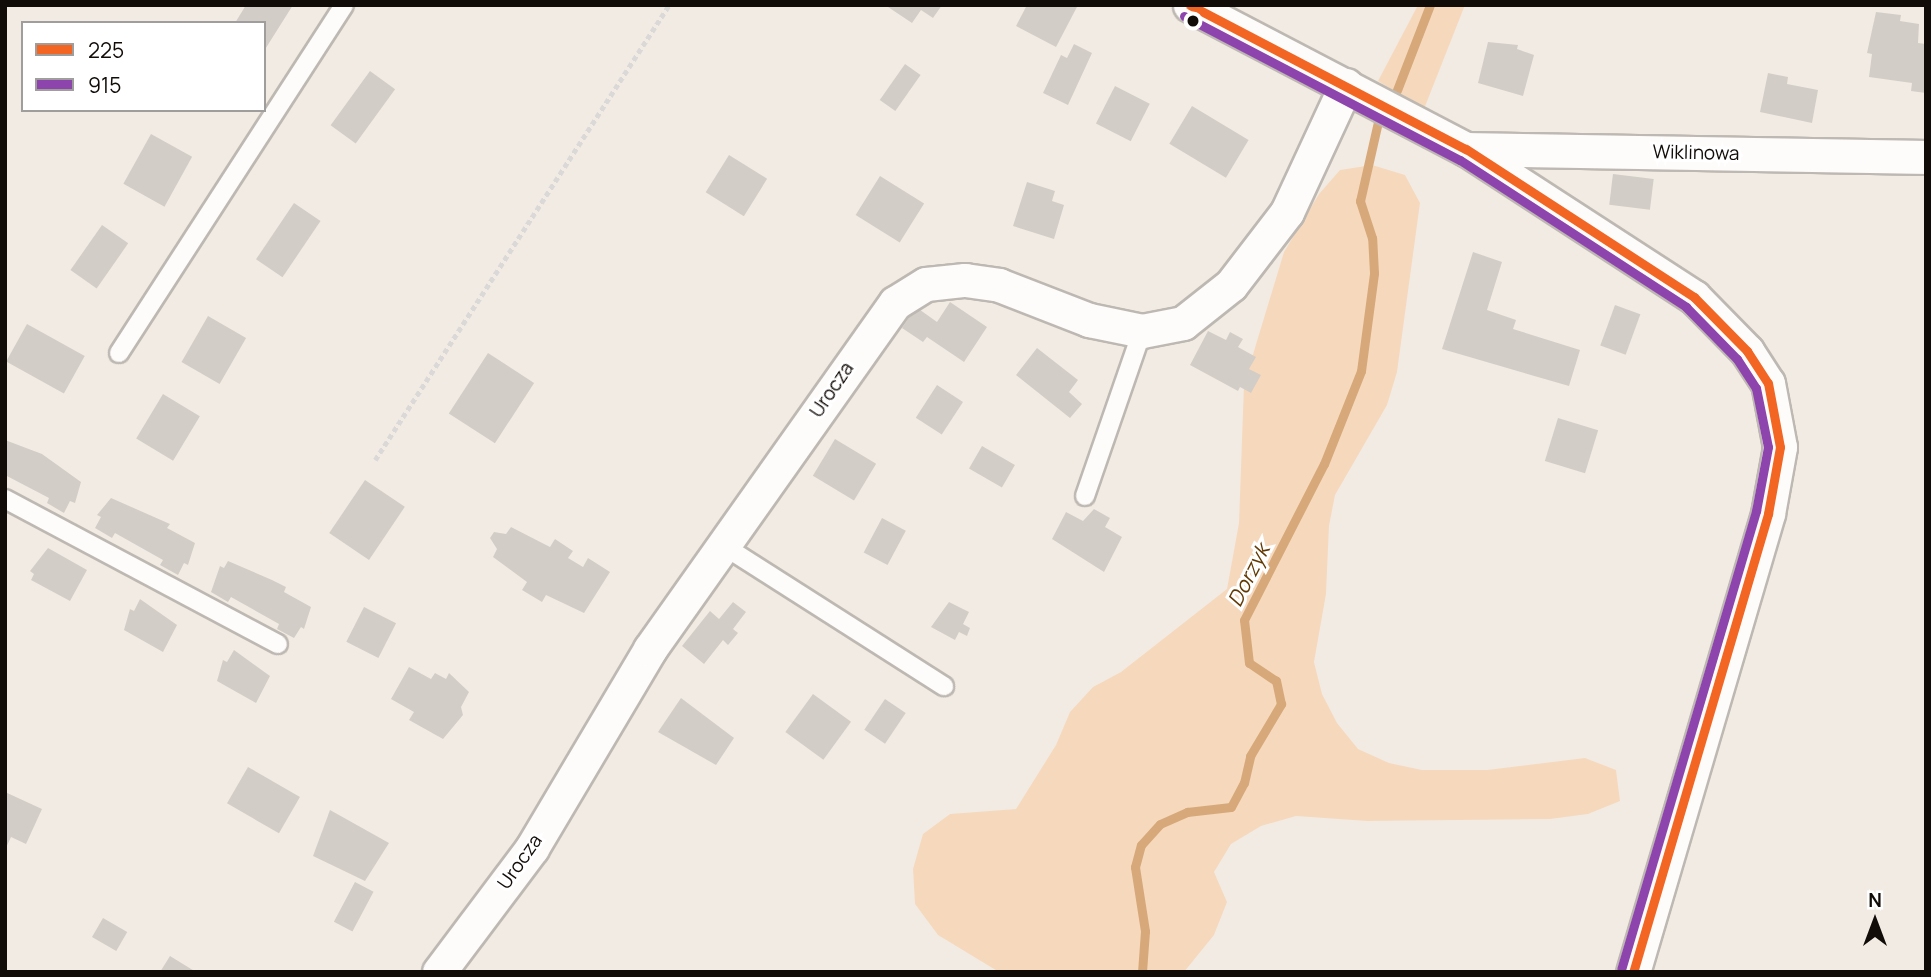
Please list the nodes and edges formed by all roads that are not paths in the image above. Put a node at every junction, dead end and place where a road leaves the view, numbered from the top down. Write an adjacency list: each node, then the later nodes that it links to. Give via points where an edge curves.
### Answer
1 (344, 5): 7 (lane)
2 (1190, 5): 3 (street)
3 (1346, 85): 4 (street); 6 (street, Urocza, via 1287,212 1231,285 1183,323)
4 (1466, 149): 5 (street, Wiklinowa); 14 (street, via 1694,297 1747,351 1768,383 1780,447 1768,514)
5 (1926, 157)
6 (1142, 331): 8 (lane); 10 (street, Urocza, via 1088,320 999,285 965,280 926,284 895,303)
7 (119, 353)
8 (1085, 496)
9 (5, 499): 11 (lane)
10 (724, 546): 12 (lane); 13 (street, Urocza, via 650,649 532,848)
11 (278, 644)
12 (944, 686)
13 (439, 972)
14 (1633, 972)

